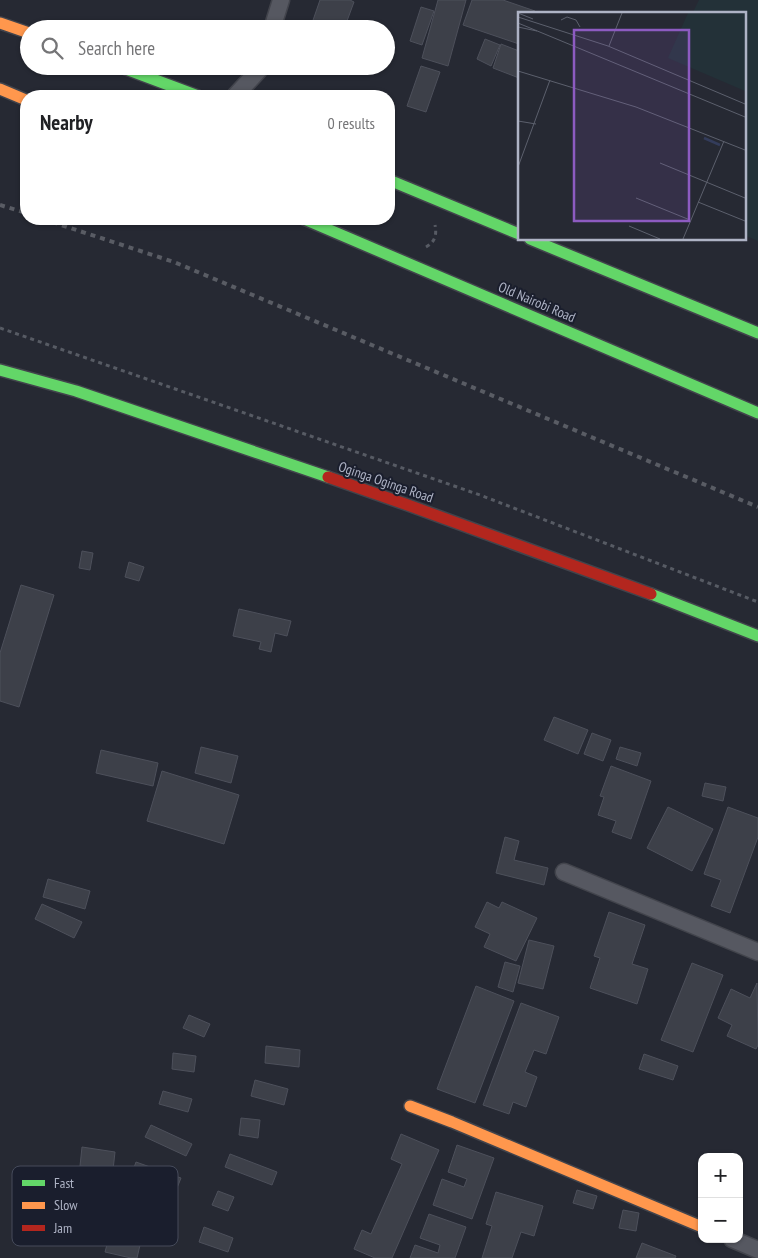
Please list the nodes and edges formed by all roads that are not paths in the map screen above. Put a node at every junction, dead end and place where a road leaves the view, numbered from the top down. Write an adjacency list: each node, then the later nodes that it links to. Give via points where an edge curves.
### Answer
1 (281, 0): 2 (street)
2 (275, 20)
3 (0, 23): 4 (main road)
4 (20, 30)
5 (142, 75): 8 (main road)
6 (254, 75): 9 (street)
7 (0, 89): 10 (main road)
8 (182, 90)
9 (241, 90)
10 (20, 97)
11 (395, 182): 13 (main road)
12 (318, 225): 17 (main road, Old Nairobi Road)
13 (518, 234)
14 (532, 240): 15 (main road)
15 (758, 334)
16 (0, 370): 18 (main road, Oginga Oginga Road, via 76,391 405,504)
17 (758, 413)
18 (758, 636)
19 (564, 872): 20 (street)
20 (758, 952)
21 (410, 1106): 22 (main road)
22 (698, 1225)
23 (741, 1243): 24 (street)
24 (758, 1250)

